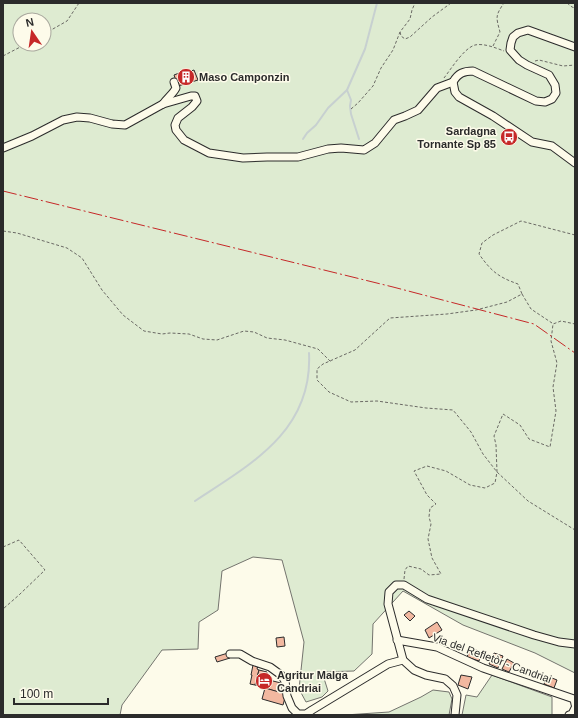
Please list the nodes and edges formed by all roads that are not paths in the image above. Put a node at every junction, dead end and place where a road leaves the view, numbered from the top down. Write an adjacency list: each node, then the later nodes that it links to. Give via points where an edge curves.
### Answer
1 (575, 47): 3 (street, via 528,30 513,37 510,50 519,60 549,75 555,85 556,93 552,99 545,102 536,101 473,71 464,71)
2 (174, 82): 4 (street, via 174,92)
3 (453, 82): 4 (street, via 437,88 418,110 394,120 375,143 364,150 328,149 298,157 243,158 209,153 184,140 176,130 176,121 192,107 197,100 195,96); 6 (street, via 459,97 532,142 552,146)
4 (163, 104): 5 (street, via 125,125 77,116)
5 (3, 148)
6 (575, 163)
7 (397, 640): 8 (street, via 388,604 389,592 396,585 404,585 427,599 534,635); 10 (street); 11 (street, Via del Refletòr - Candriai, via 437,647 483,668 574,700)
8 (575, 644)
9 (230, 654): 10 (street, via 240,654 270,667 280,675 286,681 287,696 298,714 306,714 388,664)
10 (403, 660): 13 (street, via 414,670 445,679 453,686 457,695)
11 (575, 704)
12 (575, 708): 14 (street)
13 (455, 715)
14 (569, 715)

